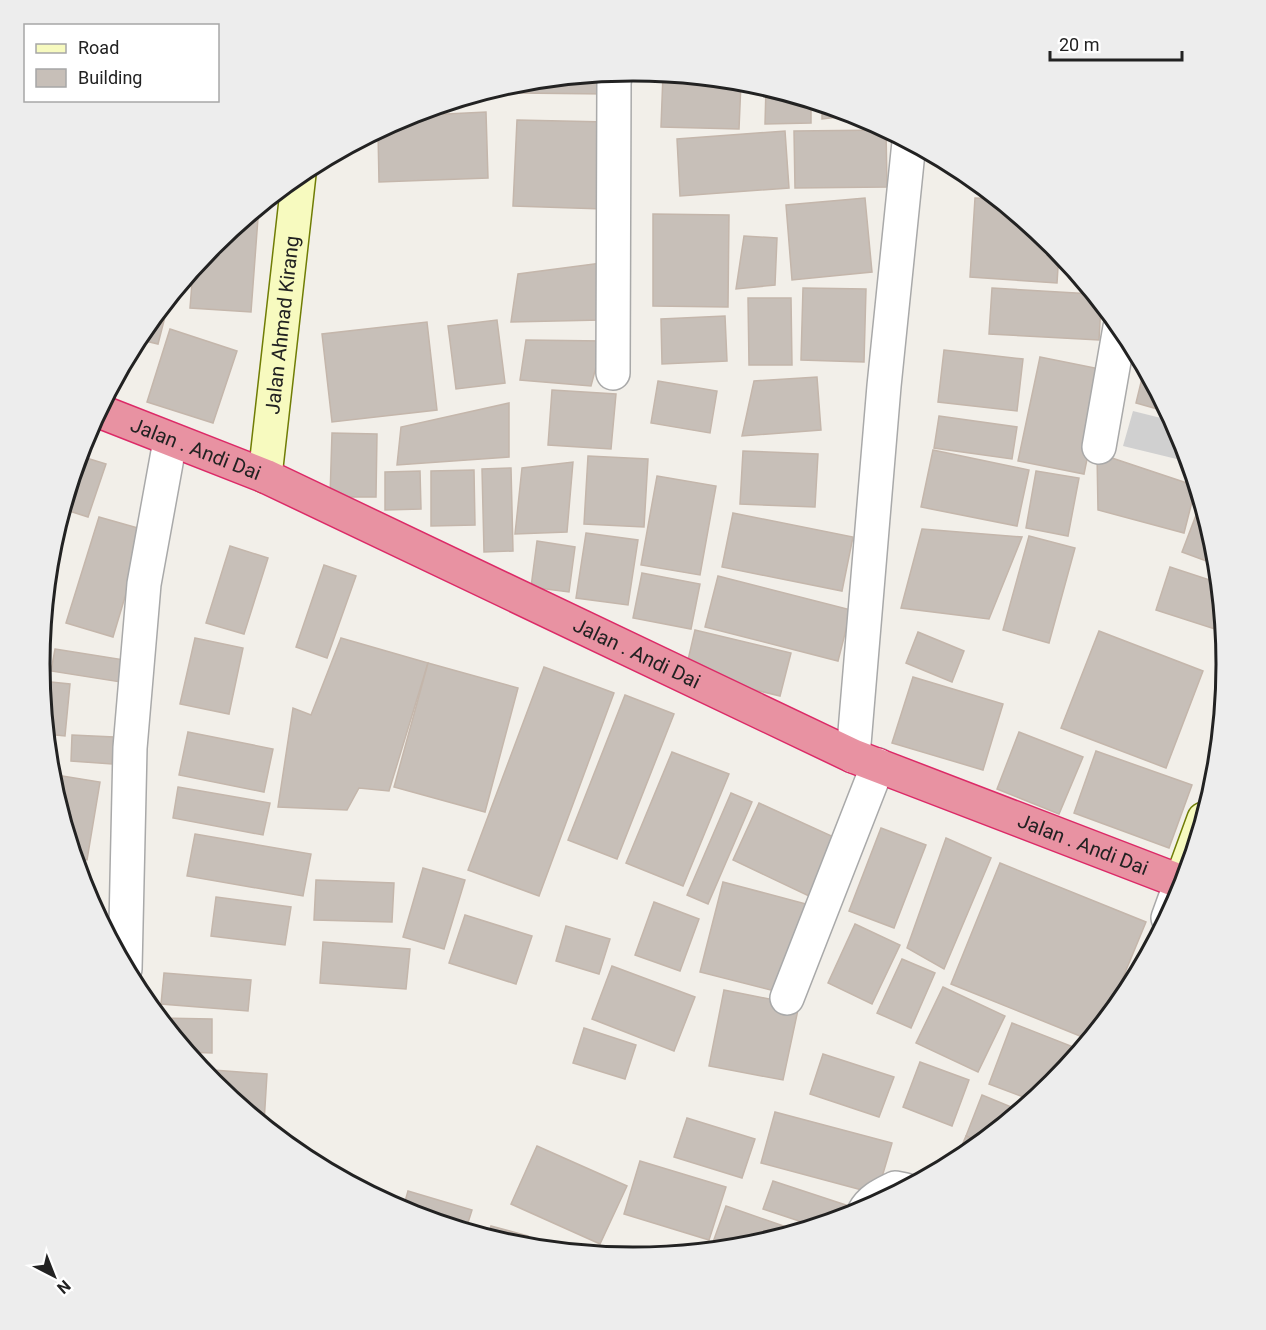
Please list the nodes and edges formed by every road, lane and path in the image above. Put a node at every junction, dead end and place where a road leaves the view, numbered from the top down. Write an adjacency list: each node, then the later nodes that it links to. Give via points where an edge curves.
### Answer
1 (614, 82): 5 (street)
2 (908, 151): 10 (street, via 884,386)
3 (297, 188): 9 (main road, Jalan Ahmad Kirang)
4 (1118, 340): 8 (street)
5 (613, 373)
6 (107, 414): 7 (highway, Jalan . Andi Dai)
7 (170, 441): 9 (highway, Jalan . Andi Dai); 12 (street, via 144,584 130,748)
8 (1099, 447)
9 (265, 476): 10 (highway, Jalan . Andi Dai)
10 (866, 760): 11 (highway, Jalan . Andi Dai); 13 (street)
11 (1175, 880)
12 (125, 952)
13 (787, 998)

